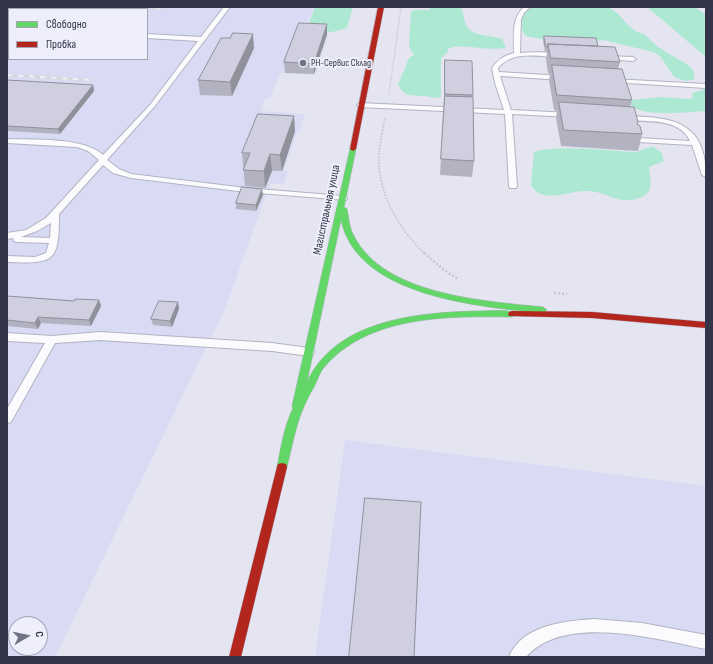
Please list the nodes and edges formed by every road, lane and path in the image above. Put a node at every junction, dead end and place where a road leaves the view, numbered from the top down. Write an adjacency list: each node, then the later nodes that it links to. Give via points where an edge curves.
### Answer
1 (227, 7): 6 (lane)
2 (381, 7): 15 (main road, Магистральная улица)
3 (400, 7): 16 (path)
4 (527, 7): 7 (lane, via 518,19)
5 (148, 36): 6 (lane)
6 (204, 39): 23 (lane, via 152,106)
7 (517, 54): 8 (lane); 11 (lane, via 497,65)
8 (564, 56)
9 (602, 58): 10 (lane)
10 (633, 59)
11 (496, 74): 12 (lane); 17 (lane)
12 (573, 78)
13 (604, 80): 14 (lane)
14 (705, 86)
15 (360, 105): 16 (lane); 26 (main road, Магистральная улица)
16 (386, 107): 17 (lane); 31 (path, via 379,154 381,178 386,195 410,237 436,265)
17 (508, 112): 18 (lane); 25 (lane)
18 (580, 116)
19 (619, 118): 22 (lane, via 676,124 687,130)
20 (7, 140): 23 (lane, via 77,145 94,151)
21 (638, 140): 22 (lane)
22 (694, 143): 24 (lane)
23 (104, 159): 26 (lane, via 115,170 131,176); 27 (lane)
24 (706, 175)
25 (513, 186)
26 (342, 198): 34 (main road, via 347,233 357,248 371,263 406,284 448,298); 38 (main road, Магистральная улица)
27 (55, 213): 28 (lane, via 33,230); 29 (lane)
28 (7, 237): 29 (lane)
29 (55, 241): 30 (lane, via 52,252 41,260)
30 (7, 258)
31 (459, 279)
32 (548, 293): 33 (path)
33 (572, 295)
34 (592, 315): 35 (main road); 39 (main road, via 468,313 439,315 391,324 351,340 334,352 319,368)
35 (706, 325)
36 (7, 336): 37 (lane)
37 (52, 340): 38 (lane, via 100,336 272,347); 40 (lane)
38 (309, 352): 39 (main road, Магистральная улица)
39 (294, 417): 42 (main road)
40 (7, 420)
41 (706, 642): 43 (lane, via 619,626 582,626 553,631 533,640)
42 (235, 657)
43 (516, 657)

